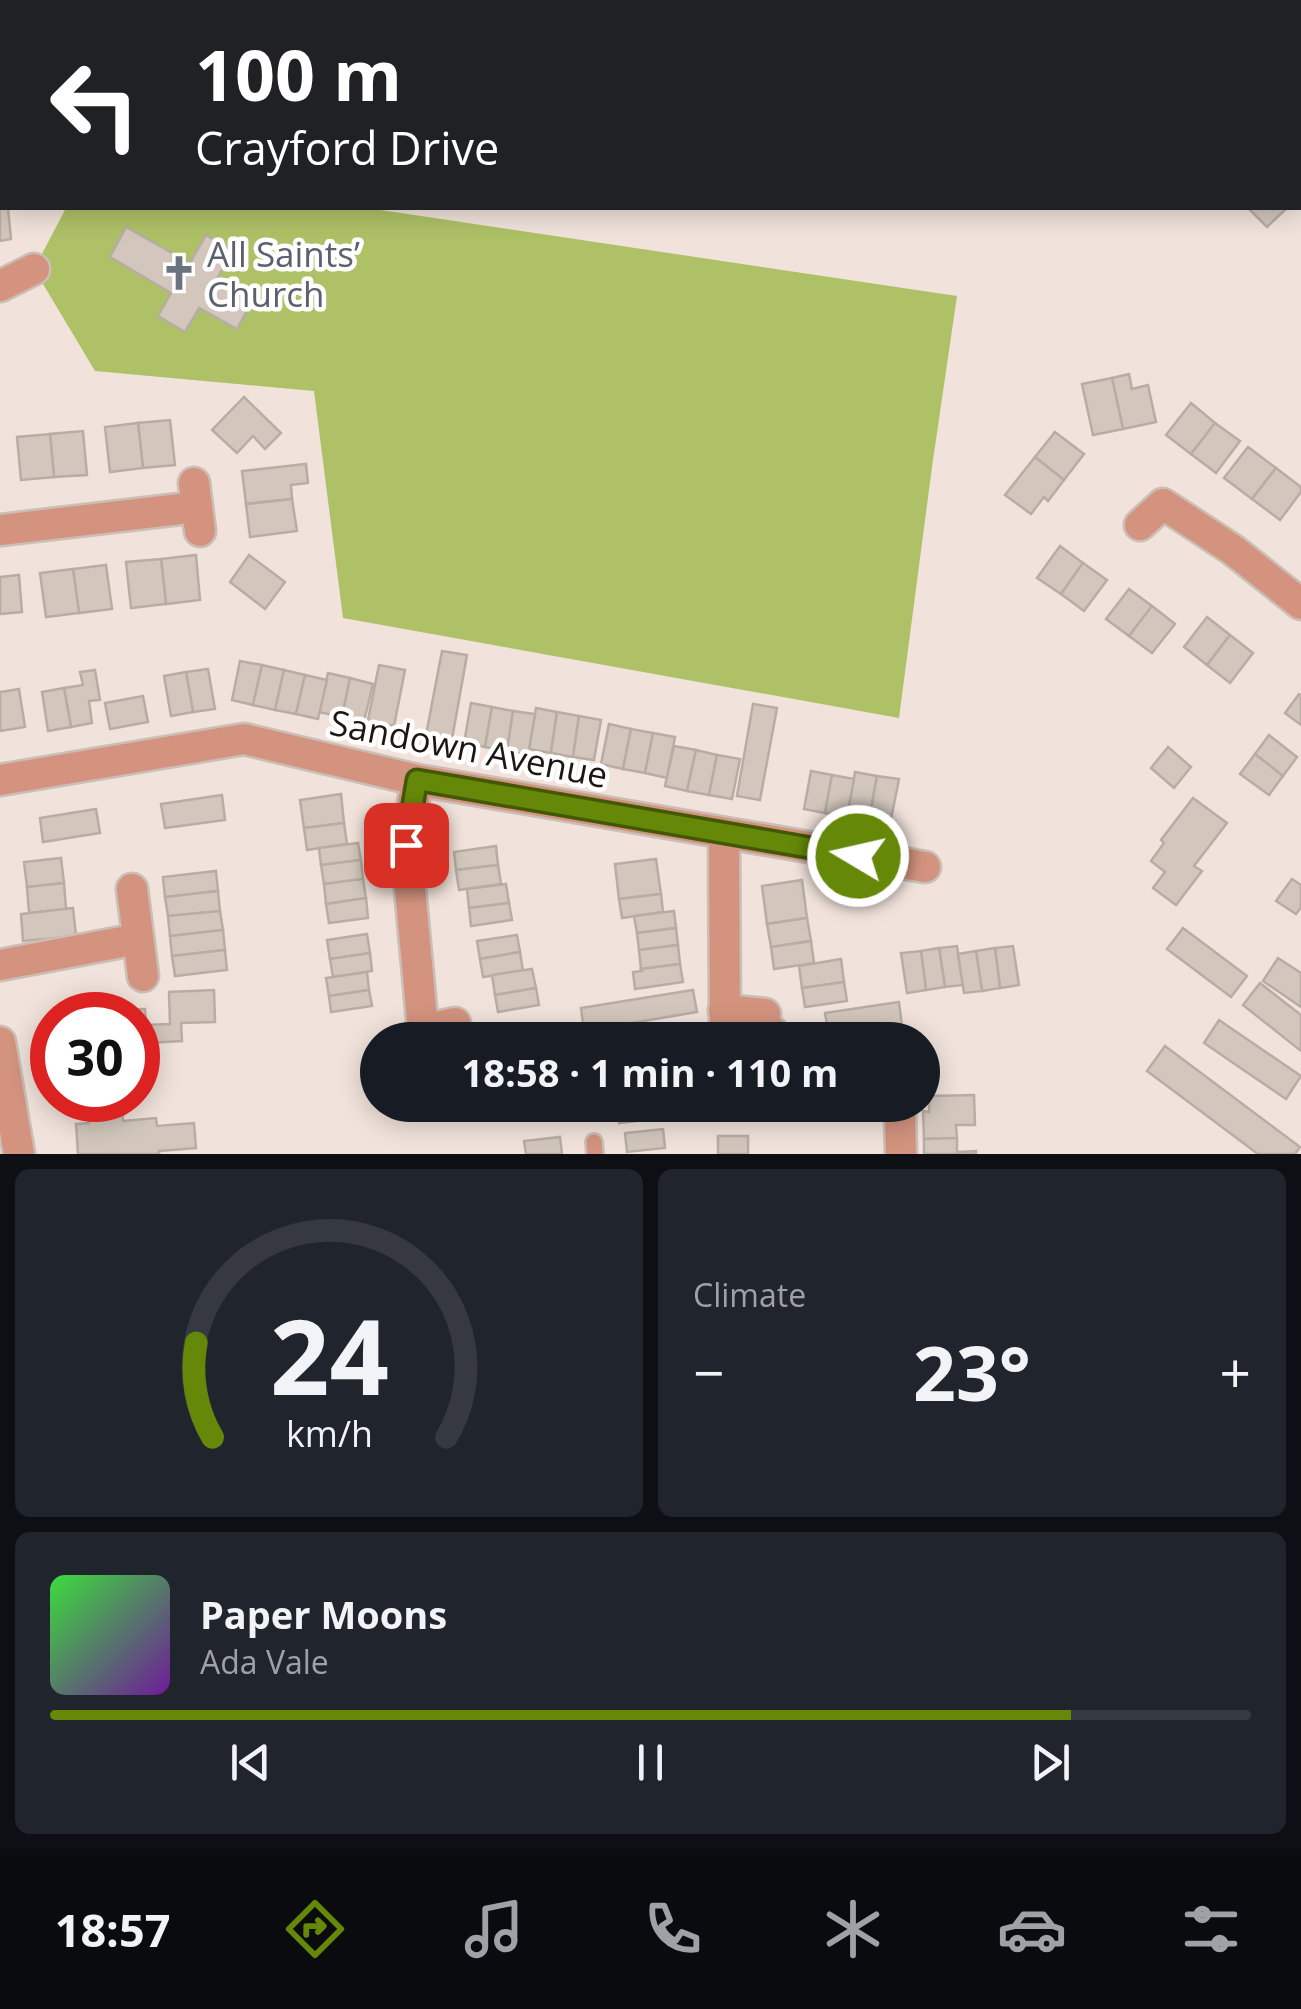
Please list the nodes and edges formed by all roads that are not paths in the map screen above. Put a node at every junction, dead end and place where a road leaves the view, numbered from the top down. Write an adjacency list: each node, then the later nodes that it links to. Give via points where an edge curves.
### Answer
1 (34, 269): 2 (street)
2 (0, 286)
3 (197, 507): 5 (street)
4 (1140, 525): 6 (street, via 1152,496)
5 (0, 530)
6 (1301, 604)
7 (0, 780): 8 (street, Sandown Avenue, via 244,738)
8 (417, 780): 9 (street, Sandown Avenue); 17 (street, via 406,845)
9 (724, 834): 10 (street, Sandown Avenue); 16 (street)
10 (924, 867)
11 (132, 889): 12 (street)
12 (138, 939): 13 (street); 14 (street)
13 (0, 965)
14 (143, 976)
15 (765, 1014): 16 (street); 19 (lane)
16 (724, 1021): 18 (lane)
17 (422, 1022)
18 (720, 1022)
19 (773, 1022)
20 (0, 1042): 21 (street)
21 (4, 1092): 23 (street)
22 (900, 1122): 24 (street)
23 (19, 1154)
24 (901, 1154)

